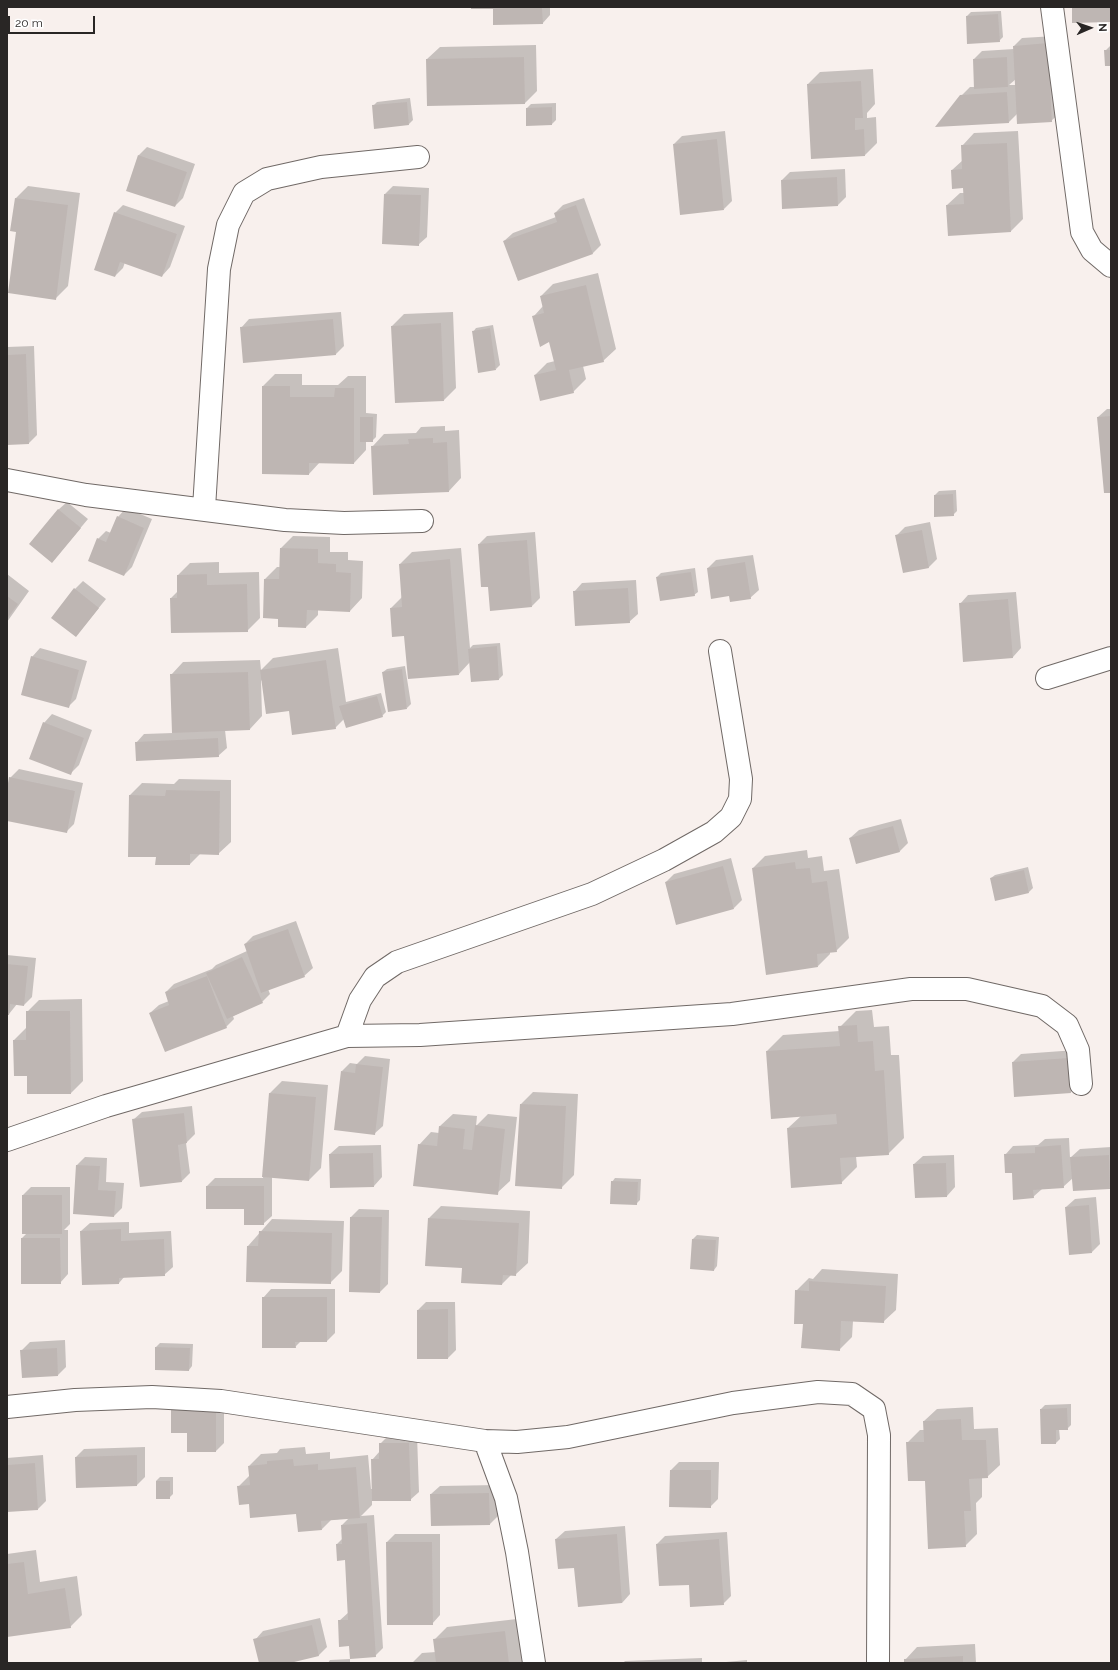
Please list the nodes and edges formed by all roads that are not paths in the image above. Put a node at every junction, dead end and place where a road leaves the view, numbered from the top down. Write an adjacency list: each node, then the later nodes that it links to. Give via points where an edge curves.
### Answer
1 (1052, 7): 3 (street, via 1082,232 1092,250)
2 (418, 157): 5 (street, via 321,166 267,179 244,193 228,225 219,269)
3 (1111, 266)
4 (7, 480): 5 (street, via 86,495)
5 (204, 508): 6 (street, via 284,520 337,523)
6 (422, 521)
7 (720, 651): 10 (street, via 741,779 740,799 731,817 714,832 664,860 592,894 397,962 375,977 360,1000)
8 (1111, 658): 9 (street)
9 (1048, 678)
10 (347, 1036): 11 (street, via 420,1035 732,1014 911,989 967,989 1042,1006 1067,1025 1078,1050); 12 (street, via 106,1106)
11 (1080, 1084)
12 (7, 1140)
13 (7, 1407): 14 (street, via 75,1400 152,1397 221,1401)
14 (485, 1441): 15 (street, via 506,1498); 16 (street, via 517,1442 568,1437 733,1403 818,1392 852,1394 874,1409 879,1435)
15 (534, 1663)
16 (878, 1663)

